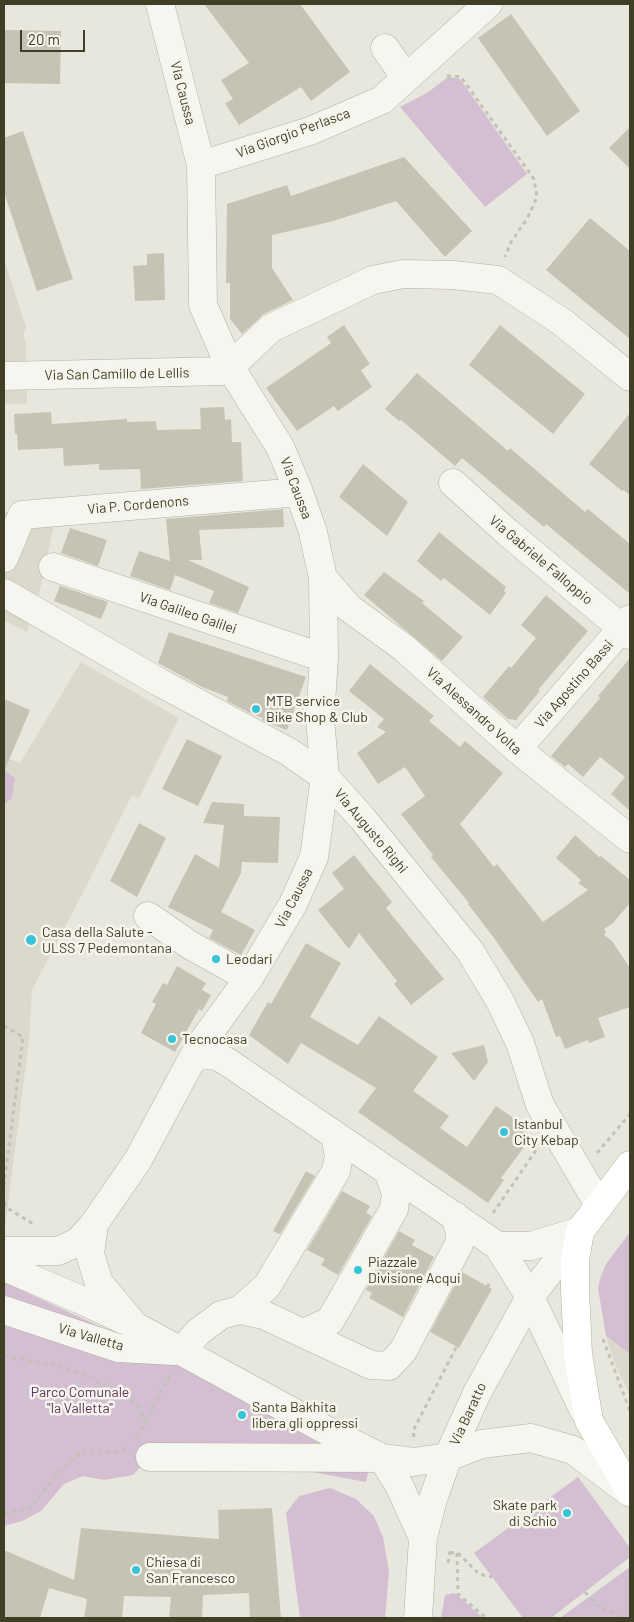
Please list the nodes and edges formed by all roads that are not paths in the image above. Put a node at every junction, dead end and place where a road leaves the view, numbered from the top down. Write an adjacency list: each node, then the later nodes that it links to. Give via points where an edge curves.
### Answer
1 (160, 4): 5 (street, Via Caussa)
2 (488, 4): 4 (street, Via Giorgio Perlasca)
3 (385, 48): 4 (street)
4 (405, 77): 5 (street, Via Giorgio Perlasca, via 382,100 310,131)
5 (201, 165): 6 (street, Via Caussa, via 203,305)
6 (230, 367): 7 (street, Via San Camillo de Lellis, via 222,372); 8 (street, via 271,328 373,280 403,274 453,275 498,280 562,322); 10 (street, Via Caussa, via 280,447)
7 (4, 376)
8 (630, 376)
9 (453, 483): 15 (street, Via Gabriele Falloppio, via 507,532)
10 (299, 492): 11 (street, Via P. Cordenons, via 22,515); 13 (street, Via Caussa, via 313,532)
11 (4, 558)
12 (53, 567): 16 (street, Via Galileo Galilei)
13 (323, 578): 16 (street, Via Caussa); 17 (street, Via Alessandro Volta, via 348,608 404,648)
14 (4, 593): 18 (street, Via Augusto Righi, via 289,752)
15 (628, 628): 17 (street, Via Agostino Bassi)
16 (324, 658): 18 (street, Via Caussa, via 320,718)
17 (517, 749): 19 (street, Via Alessandro Volta)
18 (325, 777): 21 (street, Via Caussa, via 314,857 293,904); 26 (street, Via Augusto Righi, via 470,950 500,1000 520,1043 540,1105)
19 (630, 839)
20 (148, 916): 21 (street, via 190,945)
21 (249, 978): 22 (street, Via Caussa)
22 (193, 1058): 23 (street, via 205,1054 217,1056); 28 (street, via 138,1160)
23 (335, 1136): 25 (street); 35 (street, via 340,1156 336,1171 267,1286)
24 (630, 1165): 26 (main road)
25 (388, 1172): 27 (street); 37 (street, via 396,1194 394,1208 330,1321)
26 (599, 1205): 29 (main road)
27 (455, 1216): 31 (street); 37 (street, via 460,1232 459,1244 403,1351 389,1366 371,1365)
28 (94, 1224): 30 (street, via 78,1242 58,1251); 36 (street, via 90,1254 99,1283)
29 (580, 1230): 31 (street); 33 (street, Via Baratto); 39 (main road, via 575,1260 578,1354)
30 (4, 1251)
31 (496, 1259): 33 (street)
32 (4, 1267): 36 (street)
33 (530, 1297): 39 (street); 41 (street, Via Baratto, via 477,1393)
34 (4, 1310): 38 (street, Via Valletta, via 118,1348)
35 (240, 1310): 37 (street, via 264,1315); 38 (street, via 222,1315 198,1332)
36 (135, 1326): 38 (street)
37 (304, 1334)
38 (182, 1351): 42 (street)
39 (589, 1421): 43 (main road)
40 (137, 1449): 42 (street)
41 (448, 1457): 42 (street, via 413,1462); 43 (street, via 482,1444 531,1438 573,1450); 44 (street, Via Baratto)
42 (382, 1458): 44 (street, Via Baratto, via 399,1485)
43 (630, 1492)
44 (423, 1538): 45 (street, Via Baratto)
45 (418, 1618)

